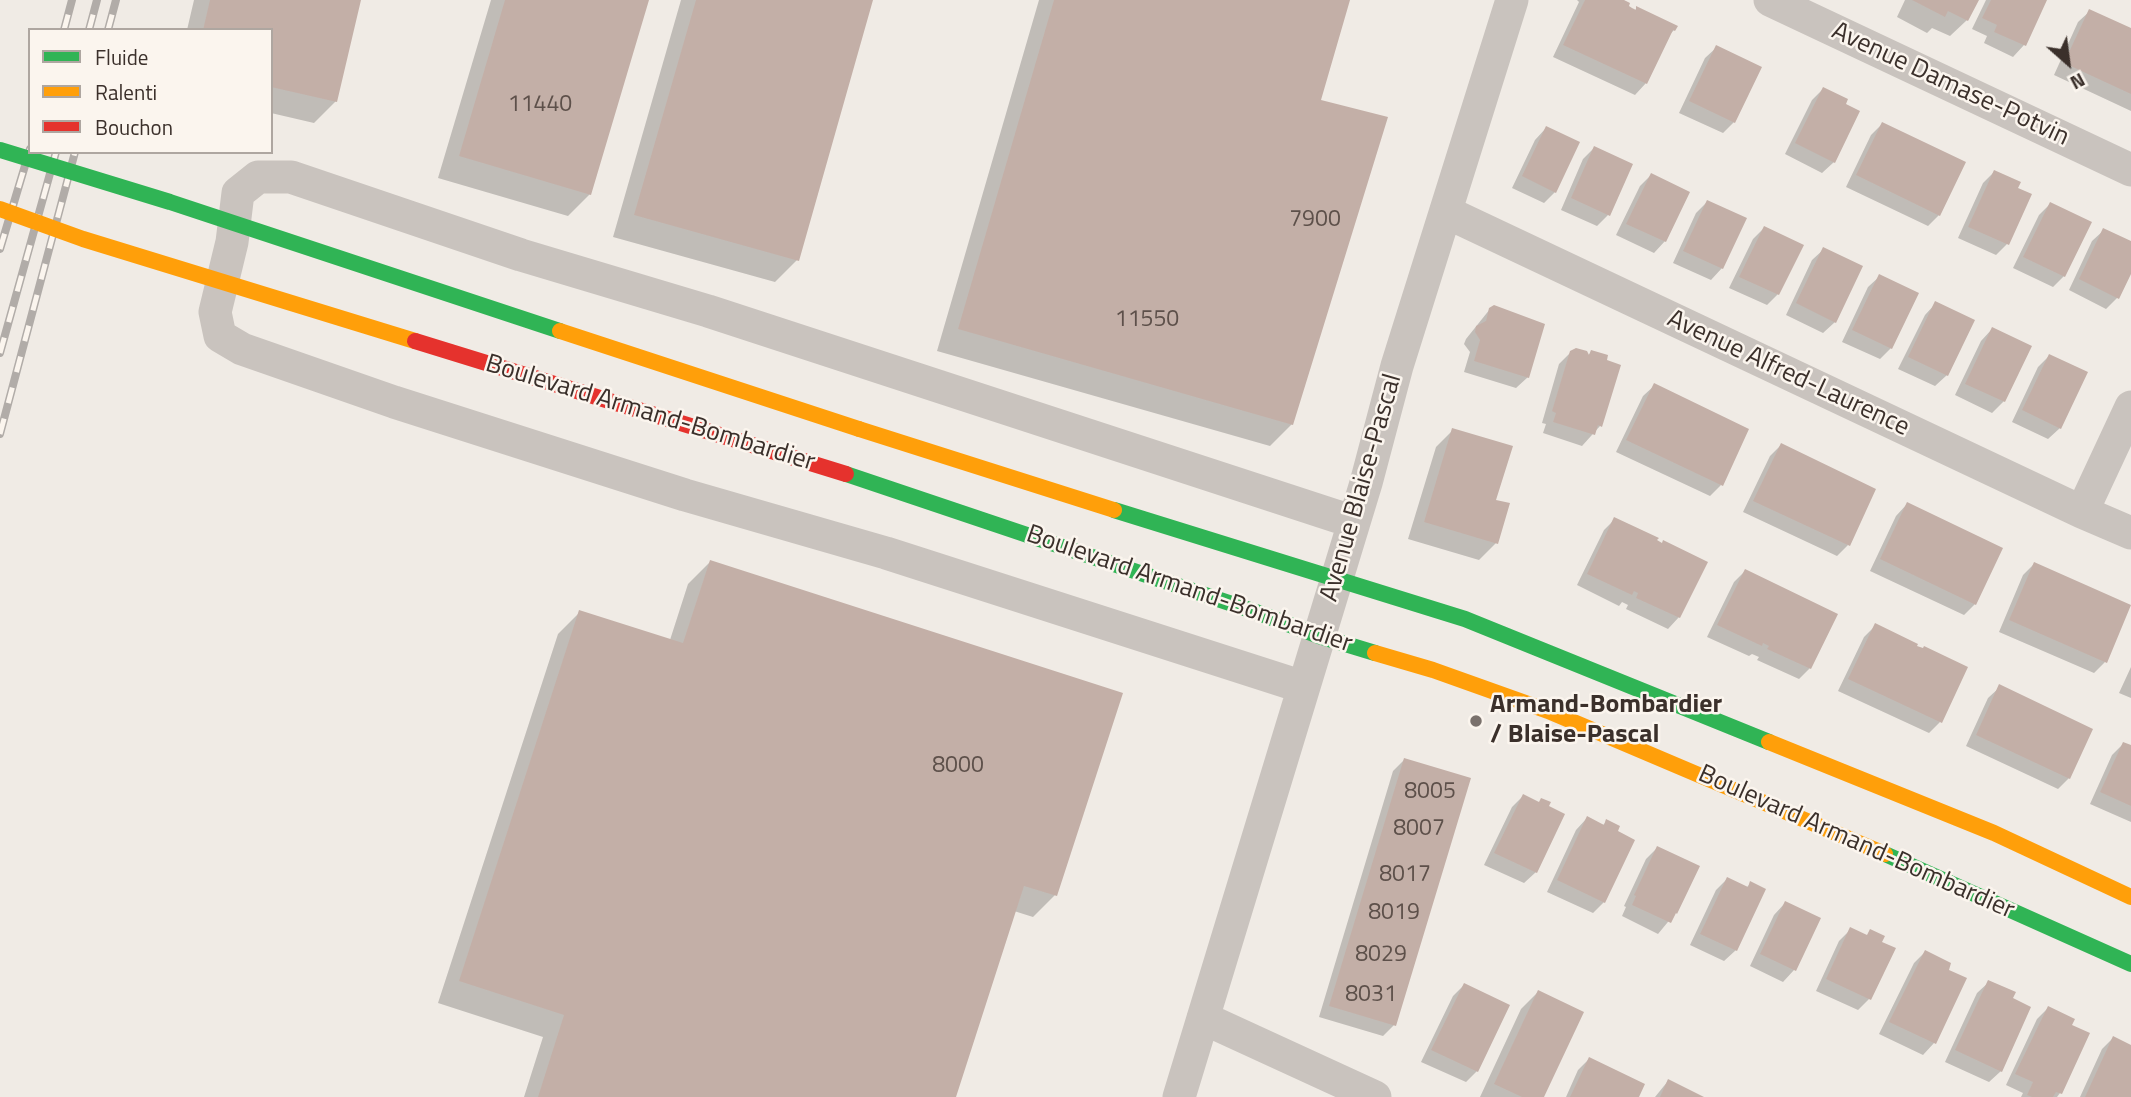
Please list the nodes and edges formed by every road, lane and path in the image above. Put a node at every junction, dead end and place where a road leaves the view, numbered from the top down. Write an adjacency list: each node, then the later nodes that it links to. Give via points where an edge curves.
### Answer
1 (1512, 0): 6 (street, Avenue Blaise-Pascal)
2 (1770, 0): 4 (street, Avenue Damase-Potvin)
3 (0, 150): 11 (street, Boulevard Armand-Bombardier, bridge, via 859,429)
4 (2131, 170)
5 (0, 209): 12 (street, Boulevard Armand-Bombardier, bridge, via 83,239 846,474)
6 (1446, 212): 8 (street, Avenue Alfred-Laurence); 9 (street, Avenue Blaise-Pascal)
7 (2131, 407): 8 (street)
8 (2082, 512): 10 (street, Avenue Alfred-Laurence)
9 (1354, 522): 11 (street, Avenue Blaise-Pascal); 13 (street, Boulevard Armand-Bombardier, via 291,177 258,177 238,193 215,312 219,336 242,349 632,478)
10 (2131, 533)
11 (1336, 578): 12 (street, Avenue Blaise-Pascal); 14 (street, Boulevard Armand-Bombardier, via 1465,619 1589,667 1994,833)
12 (1319, 636): 13 (street, Avenue Blaise-Pascal); 15 (street, Boulevard Armand-Bombardier, via 1548,711 1816,823)
13 (1303, 687): 16 (street, Avenue Blaise-Pascal)
14 (2131, 897)
15 (2131, 964)
16 (1203, 1017): 17 (street, Avenue Blaise-Pascal); 18 (street)
17 (1180, 1097)
18 (1374, 1097)

